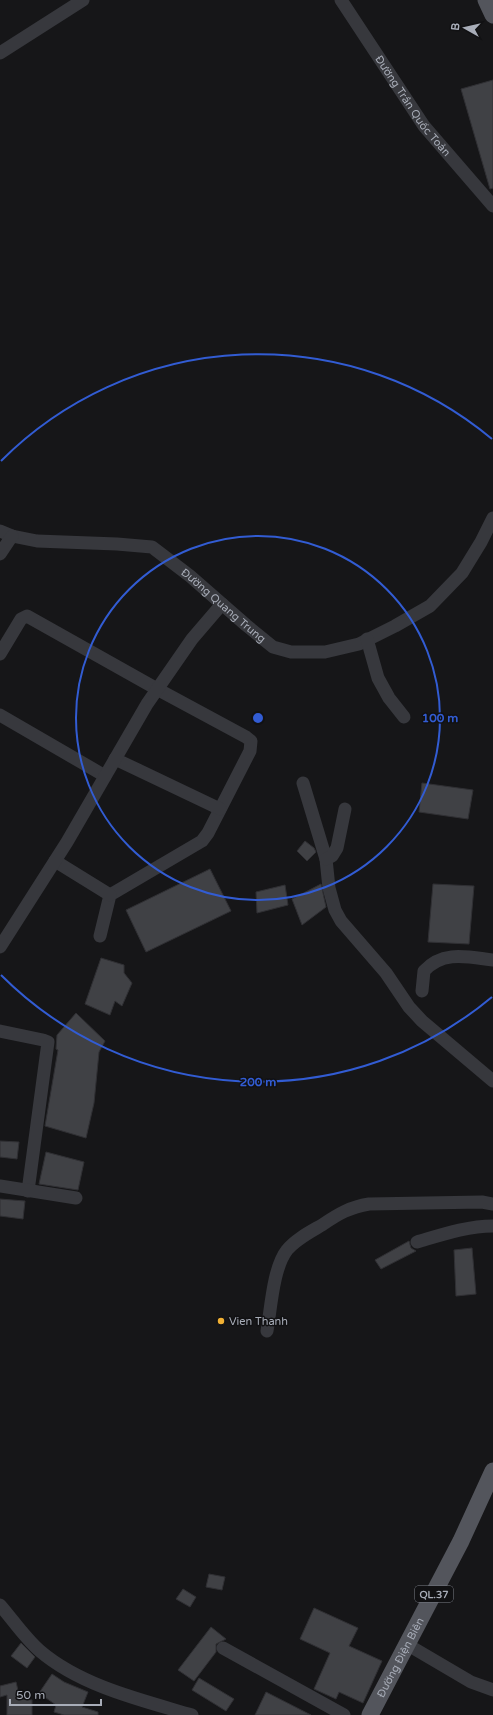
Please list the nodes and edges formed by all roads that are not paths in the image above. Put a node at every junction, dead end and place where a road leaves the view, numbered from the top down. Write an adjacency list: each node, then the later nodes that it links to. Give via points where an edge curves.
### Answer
1 (83, 0): 5 (street)
2 (341, 0): 6 (street, Đường Trần Quốc Toản, via 424,126)
3 (486, 0): 4 (main road)
4 (493, 15)
5 (0, 53)
6 (493, 206)
7 (493, 518): 12 (street, Đường Quang Trung, via 462,573 430,606)
8 (0, 530): 9 (street, Đường Quang Trung)
9 (12, 536): 10 (street); 11 (street, Đường Quang Trung, via 37,541 152,547)
10 (0, 554)
11 (222, 604): 12 (street, Đường Quang Trung, via 273,647 291,652 325,652 358,644); 14 (street, via 192,639)
12 (367, 639): 16 (street, via 378,678)
13 (0, 654): 14 (street, via 21,619 27,616)
14 (157, 689): 17 (street); 20 (street, via 251,741 250,751)
15 (0, 714): 18 (street)
16 (404, 717)
17 (115, 759): 18 (street); 20 (street)
18 (105, 776): 23 (street)
19 (303, 783): 22 (street)
20 (220, 809): 24 (street, via 202,841)
21 (345, 809): 22 (street, via 337,848 332,856)
22 (326, 859): 30 (street, via 329,888 341,921 386,973 422,1021)
23 (55, 861): 24 (street); 26 (street)
24 (110, 894): 25 (street)
25 (100, 936)
26 (0, 947)
27 (493, 960): 28 (street, via 451,957 436,961 424,971)
28 (422, 990)
29 (0, 1031): 32 (street, via 48,1042)
30 (493, 1081)
31 (0, 1186): 32 (street)
32 (28, 1191): 33 (street)
33 (76, 1198)
34 (493, 1204): 37 (street, via 369,1204 341,1212 297,1241 284,1256 278,1269)
35 (493, 1226): 36 (street, via 481,1226)
36 (416, 1242)
37 (268, 1331)
38 (493, 1471): 40 (main road, Đường Điện Biên / QL.37)
39 (0, 1606): 43 (street, via 36,1647 54,1661 116,1692)
40 (408, 1645): 42 (street, via 458,1676); 45 (main road, Đường Điện Biên / QL.37)
41 (224, 1648): 44 (street)
42 (493, 1690)
43 (192, 1715)
44 (344, 1715)
45 (370, 1715)

